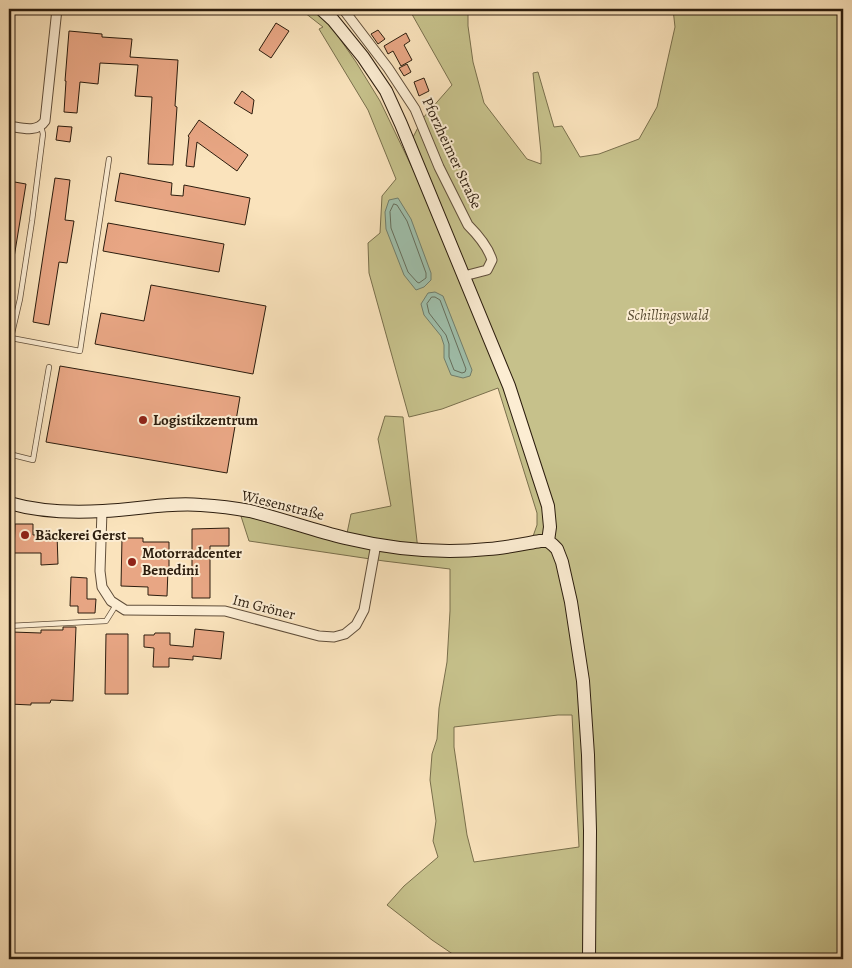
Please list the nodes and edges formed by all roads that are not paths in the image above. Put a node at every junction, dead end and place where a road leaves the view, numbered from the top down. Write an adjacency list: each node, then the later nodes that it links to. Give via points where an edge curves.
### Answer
1 (57, 9): 5 (street, via 45,121)
2 (321, 9): 7 (street, via 363,57 386,91)
3 (343, 9): 7 (street, Pforzheimer Straße, via 415,109 439,168 468,225 490,252 492,260 487,270)
4 (9, 126): 5 (street, via 35,129)
5 (41, 126): 8 (lane, via 43,134 32,221)
6 (109, 159): 8 (lane, via 80,351)
7 (464, 276): 14 (street, via 509,386 548,506)
8 (11, 338): 9 (lane)
9 (9, 346)
10 (48, 367): 11 (lane, via 33,460)
11 (9, 454)
12 (9, 503): 13 (street, Wiesenstraße, via 55,512)
13 (102, 511): 15 (street, Wiesenstraße, via 168,505 208,506 250,512); 16 (street, via 102,587)
14 (548, 541): 15 (street, Wiesenstraße, via 451,551); 18 (street, via 557,549 562,562 583,681 590,831)
15 (376, 544): 16 (street, Im Gröner, via 364,610 356,625 334,638 225,611 125,610)
16 (116, 604): 17 (lane, via 106,621)
17 (9, 626)
18 (589, 959)

